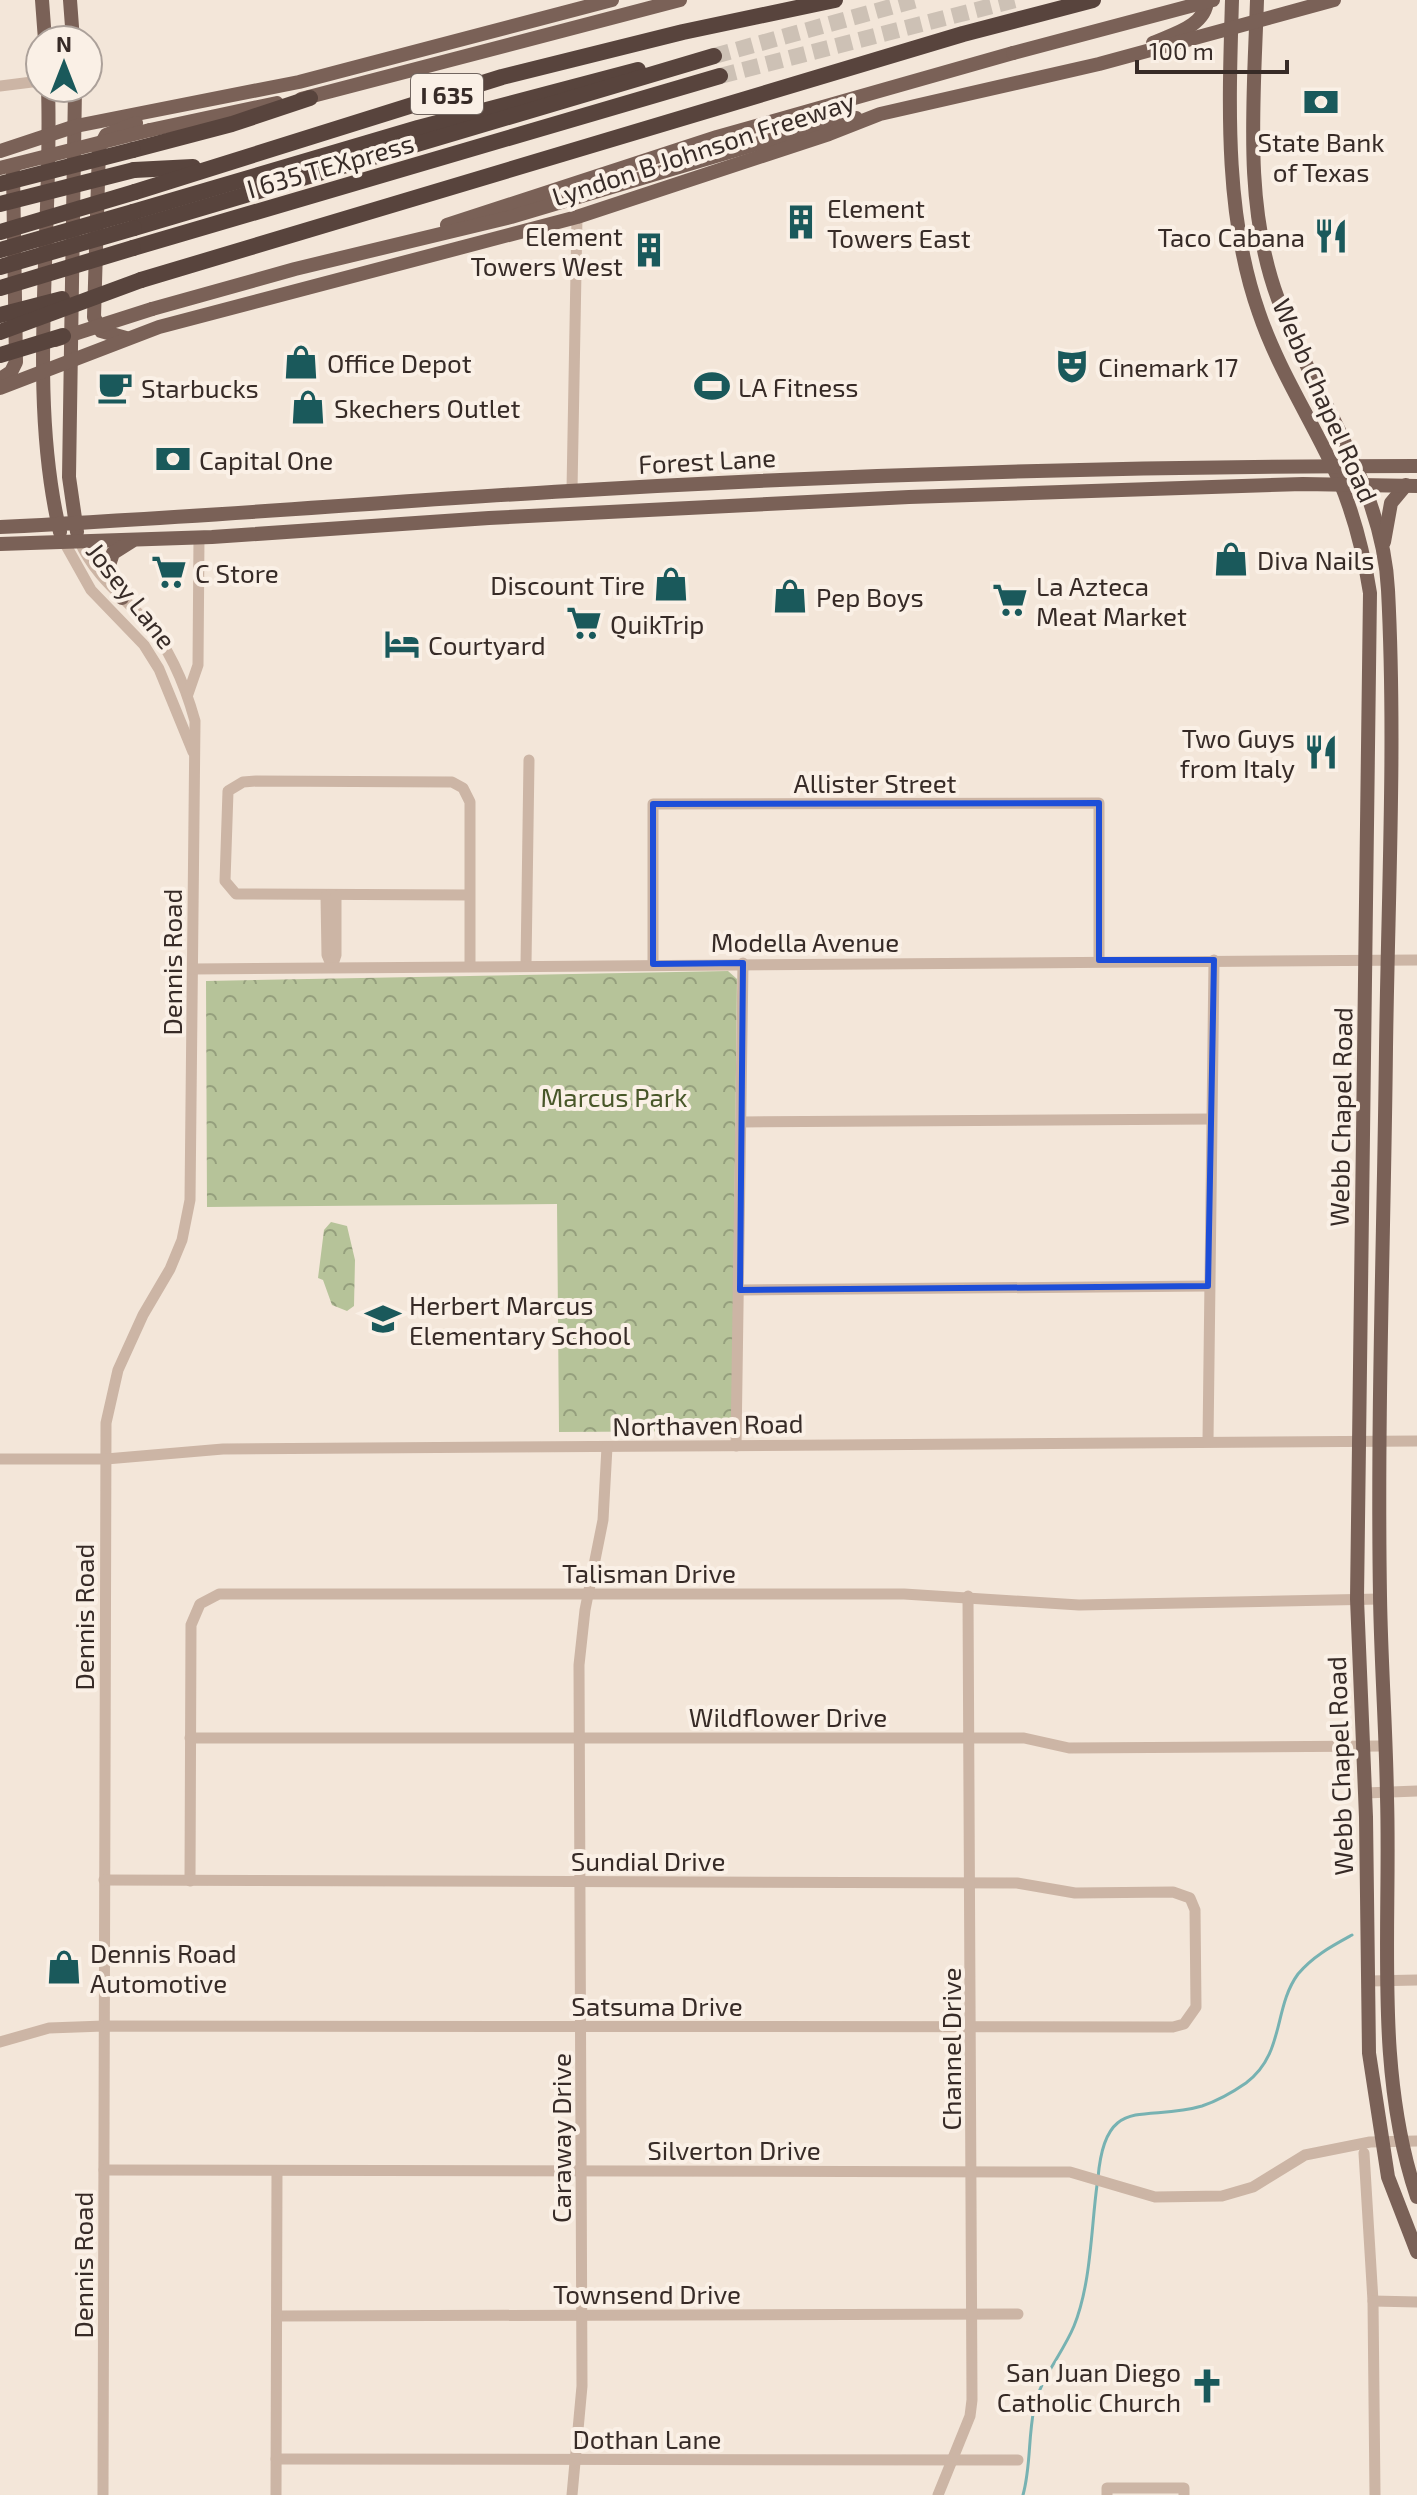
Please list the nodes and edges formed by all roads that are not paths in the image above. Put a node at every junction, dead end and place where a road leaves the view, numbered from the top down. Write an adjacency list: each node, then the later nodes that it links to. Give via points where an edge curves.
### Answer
1 (42, 0): 14 (main road)
2 (70, 0): 15 (main road)
3 (612, 0): 25 (main road, via 299,82)
4 (680, 0): 22 (main road)
5 (835, 0): 30 (highway, I 635, via 502,77)
6 (1093, 0): 42 (highway, Lyndon B Johnson Freeway, via 963,34)
7 (1210, 0): 18 (main road, via 1199,20); 39 (main road, bridge, via 717,137)
8 (1232, 0): 16 (main road, Webb Chapel Road)
9 (1257, 0): 13 (main road, Webb Chapel Road)
10 (1293, 0): 12 (main road)
11 (1334, 0): 12 (main road, Lyndon B Johnson Freeway)
12 (1314, 6): 13 (main road, Lyndon B Johnson Freeway)
13 (1256, 22): 16 (main road, Lyndon B Johnson Freeway); 34 (main road, Webb Chapel Road)
14 (44, 24)
15 (72, 24)
16 (1231, 29): 18 (main road, Lyndon B Johnson Freeway); 35 (main road, Webb Chapel Road)
17 (714, 56): 37 (highway, I 635 TEXpress)
18 (1112, 61): 26 (main road, Lyndon B Johnson Freeway)
19 (720, 76): 43 (highway, I 635 TEXpress, bridge)
20 (24, 83): 21 (street)
21 (0, 86)
22 (310, 98): 31 (main road, bridge, via 150,130); 32 (highway, bridge, via 232,124)
23 (48, 104): 28 (main road, Josey Lane)
24 (75, 104): 27 (main road, Josey Lane)
25 (168, 108): 27 (main road); 47 (main road, via 106,135 99,148 94,317 106,335)
26 (880, 114): 36 (main road, Lyndon B Johnson Freeway); 39 (main road, via 830,122 550,207)
27 (76, 126): 28 (main road); 49 (main road, Josey Lane)
28 (49, 135): 29 (main road); 51 (main road, Josey Lane)
29 (0, 153): 52 (main road, via 13,170 16,362)
30 (214, 166): 33 (highway, bridge, via 134,170); 38 (highway, I 635, bridge)
31 (0, 168)
32 (0, 184)
33 (0, 204)
34 (1258, 212): 35 (main road); 55 (main road, Webb Chapel Road, via 1275,294)
35 (1236, 216): 54 (main road, Webb Chapel Road, via 1259,314)
36 (577, 217): 47 (main road, Lyndon B Johnson Freeway); 65 (street)
37 (133, 220): 40 (highway, bridge); 41 (highway, I 635 TEXpress, bridge)
38 (0, 232)
39 (379, 248): 46 (main road, bridge)
40 (0, 250)
41 (0, 267)
42 (141, 280): 44 (highway, Lyndon B Johnson Freeway, bridge); 45 (highway, bridge)
43 (0, 288)
44 (0, 315)
45 (0, 332)
46 (63, 336): 48 (highway, bridge); 50 (main road, bridge)
47 (128, 338): 49 (main road, Lyndon B Johnson Freeway)
48 (0, 355)
49 (70, 361): 51 (main road, Lyndon B Johnson Freeway); 64 (main road, Josey Lane)
50 (0, 364)
51 (45, 371): 53 (main road, Lyndon B Johnson Freeway); 63 (main road, Josey Lane)
52 (0, 379)
53 (0, 388)
54 (1332, 465): 55 (main road, Forest Lane); 57 (main road, Forest Lane); 60 (main road, Webb Chapel Road)
55 (1356, 466): 56 (main road, Forest Lane); 61 (main road, Webb Chapel Road)
56 (1417, 466)
57 (1082, 470): 58 (main road, Forest Lane); 66 (main road)
58 (963, 473): 59 (main road, Forest Lane); 67 (main road)
59 (812, 479): 65 (main road, Forest Lane); 69 (main road)
60 (1341, 484): 61 (main road, Forest Lane); 66 (main road, Forest Lane); 87 (main road, Webb Chapel Road, via 1367,575)
61 (1363, 485): 62 (main road, Forest Lane); 84 (main road, Webb Chapel Road)
62 (1412, 486): 84 (main road, via 1391,503)
63 (51, 488): 74 (main road, Josey Lane); 76 (main road, via 41,516)
64 (71, 490): 72 (main road, via 88,511); 73 (main road, Josey Lane)
65 (572, 490): 68 (main road, Forest Lane); 71 (main road)
66 (1082, 492): 67 (main road, Forest Lane)
67 (963, 495): 69 (main road, Forest Lane)
68 (394, 502): 70 (main road, Forest Lane); 75 (main road)
69 (813, 503): 71 (main road, Forest Lane)
70 (248, 513): 72 (main road, Forest Lane); 78 (main road)
71 (572, 514): 75 (main road, Forest Lane)
72 (131, 520): 73 (main road, Forest Lane)
73 (75, 524): 74 (main road, Forest Lane); 82 (main road, Josey Lane)
74 (58, 525): 76 (main road, Forest Lane); 81 (main road, Josey Lane)
75 (395, 525): 78 (main road, Forest Lane)
76 (21, 526): 77 (main road, Forest Lane)
77 (0, 527)
78 (249, 534): 79 (main road, Forest Lane)
79 (199, 537): 80 (main road, Forest Lane); 90 (street, via 198,665)
80 (139, 539): 82 (main road, Forest Lane); 85 (main road, via 117,549 110,559 111,579)
81 (63, 540): 82 (main road, Forest Lane); 83 (main road, Forest Lane); 89 (street, Josey Lane, via 91,590)
82 (79, 540): 85 (street, Josey Lane)
83 (0, 544)
84 (1385, 558): 86 (main road, Webb Chapel Road)
85 (122, 598): 88 (street, Josey Lane)
86 (1389, 639): 87 (main road); 96 (main road, Webb Chapel Road)
87 (1370, 641): 95 (main road, Webb Chapel Road)
88 (163, 645): 89 (street); 90 (street, Josey Lane)
89 (150, 655): 91 (street, Josey Lane)
90 (188, 694): 91 (street, Josey Lane)
91 (195, 757): 105 (street, Dennis Road)
92 (529, 760): 102 (street)
93 (468, 895): 94 (street); 94 (street, via 470,802 463,788 446,782 234,785 225,800 225,881 236,894); 103 (street)
94 (331, 896): 104 (street, via 327,955)
95 (1366, 959): 96 (street, Modella Avenue); 98 (street, Modella Avenue); 112 (main road, Webb Chapel Road)
96 (1387, 959): 99 (street, Modella Avenue); 110 (main road, Webb Chapel Road)
97 (1099, 960): 98 (street, Modella Avenue); 100 (street, Modella Avenue); 101 (street, Allister Street, via 1099,803 653,804)
98 (1214, 960): 106 (street)
99 (1417, 960)
100 (743, 963): 101 (street, Modella Avenue); 107 (street)
101 (653, 964): 102 (street, Modella Avenue)
102 (526, 965): 103 (street, Modella Avenue)
103 (470, 966): 104 (street, Modella Avenue)
104 (332, 967): 105 (street, Modella Avenue)
105 (193, 969): 117 (street, Dennis Road, via 190,1200 170,1269 118,1370 106,1423)
106 (1211, 1119): 107 (street); 108 (street)
107 (742, 1122): 109 (street)
108 (1208, 1286): 109 (street); 111 (street)
109 (740, 1290): 114 (street)
110 (1382, 1440): 112 (street, Northaven Road); 113 (street, Northaven Road); 121 (main road, Webb Chapel Road)
111 (1208, 1441): 112 (street, Northaven Road); 114 (street, Northaven Road)
112 (1360, 1441): 120 (main road, Webb Chapel Road)
113 (1417, 1441)
114 (736, 1446): 115 (street, Northaven Road)
115 (607, 1447): 117 (street, Northaven Road, via 223,1449); 118 (street, Caraway Drive, via 603,1520)
116 (0, 1459): 117 (street, Northaven Road)
117 (106, 1459): 130 (street, Dennis Road)
118 (589, 1594): 119 (street, Talisman Drive); 122 (street, Talisman Drive, via 210,1597 194,1611 191,1625); 123 (street, Caraway Drive, via 580,1651)
119 (968, 1596): 120 (street, Talisman Drive, via 1079,1605); 124 (street, Channel Drive)
120 (1357, 1599): 121 (street, Talisman Drive); 125 (main road, Webb Chapel Road)
121 (1380, 1599): 126 (main road, Webb Chapel Road)
122 (190, 1738): 123 (street, Wildflower Drive); 131 (street, Talisman Drive)
123 (580, 1738): 124 (street, Wildflower Drive); 132 (street, Caraway Drive)
124 (970, 1738): 125 (street, Wildflower Drive, via 1024,1738 1069,1748); 133 (street, Channel Drive)
125 (1363, 1746): 126 (street, Wildflower Drive); 129 (main road, Webb Chapel Road)
126 (1385, 1746): 128 (main road, Webb Chapel Road)
127 (1417, 1791): 128 (street)
128 (1387, 1792): 129 (street); 137 (main road, Webb Chapel Road)
129 (1365, 1793): 136 (main road, Webb Chapel Road)
130 (104, 1880): 131 (street, Sundial Drive); 138 (street, Dennis Road)
131 (190, 1881): 132 (street, Sundial Drive)
132 (581, 1882): 133 (street, Sundial Drive); 139 (street, Caraway Drive)
133 (970, 1883): 134 (street, Sundial Drive, via 1017,1883 1075,1893 1173,1892); 140 (street, Channel Drive)
134 (1190, 1898): 140 (street, Satsuma Drive, via 1195,1910 1196,2007 1184,2024)
135 (1417, 1980): 137 (street)
136 (1369, 1981): 137 (street); 144 (main road, Webb Chapel Road, via 1371,2079)
137 (1389, 1981): 142 (main road, Webb Chapel Road, via 1391,2081)
138 (104, 2026): 139 (street, Satsuma Drive); 141 (street, Satsuma Drive, via 49,2028); 147 (street, Dennis Road)
139 (582, 2026): 140 (street, Satsuma Drive); 149 (street, Caraway Drive)
140 (971, 2028): 150 (street, Channel Drive)
141 (0, 2042)
142 (1401, 2141): 143 (street, Silverton Drive); 144 (street, Silverton Drive); 151 (main road, Webb Chapel Road)
143 (1417, 2141)
144 (1381, 2146): 145 (street, Silverton Drive); 146 (street, Silverton Drive); 152 (main road, Webb Chapel Road, via 1393,2197)
145 (1349, 2148): 146 (street, Silverton Drive); 150 (street, Silverton Drive, via 1305,2155 1253,2187 1222,2196 1155,2197 1070,2172)
146 (1364, 2153): 153 (street)
147 (104, 2170): 148 (street, Silverton Drive); 164 (street, Dennis Road)
148 (277, 2171): 149 (street, Silverton Drive); 157 (street)
149 (581, 2171): 150 (street, Silverton Drive); 158 (street, Caraway Drive)
150 (972, 2171): 156 (street, Channel Drive)
151 (1417, 2197)
152 (1417, 2252)
153 (1373, 2301): 154 (street); 169 (street)
154 (1417, 2302)
155 (1018, 2314): 156 (street, Townsend Drive)
156 (973, 2315): 158 (street, Townsend Drive); 161 (street, Channel Drive, via 970,2416)
157 (277, 2316): 158 (street, Townsend Drive); 159 (street)
158 (582, 2316): 160 (street, Caraway Drive)
159 (276, 2459): 160 (street, Dothan Lane); 165 (street)
160 (576, 2460): 161 (street, Dothan Lane); 166 (street, Caraway Drive)
161 (953, 2460): 162 (street, Dothan Lane); 167 (street, Channel Drive)
162 (1018, 2460)
163 (1107, 2491): 168 (street, via 1184,2488)
164 (103, 2495)
165 (276, 2495)
166 (572, 2495)
167 (938, 2495)
168 (1184, 2495)
169 (1375, 2495)

